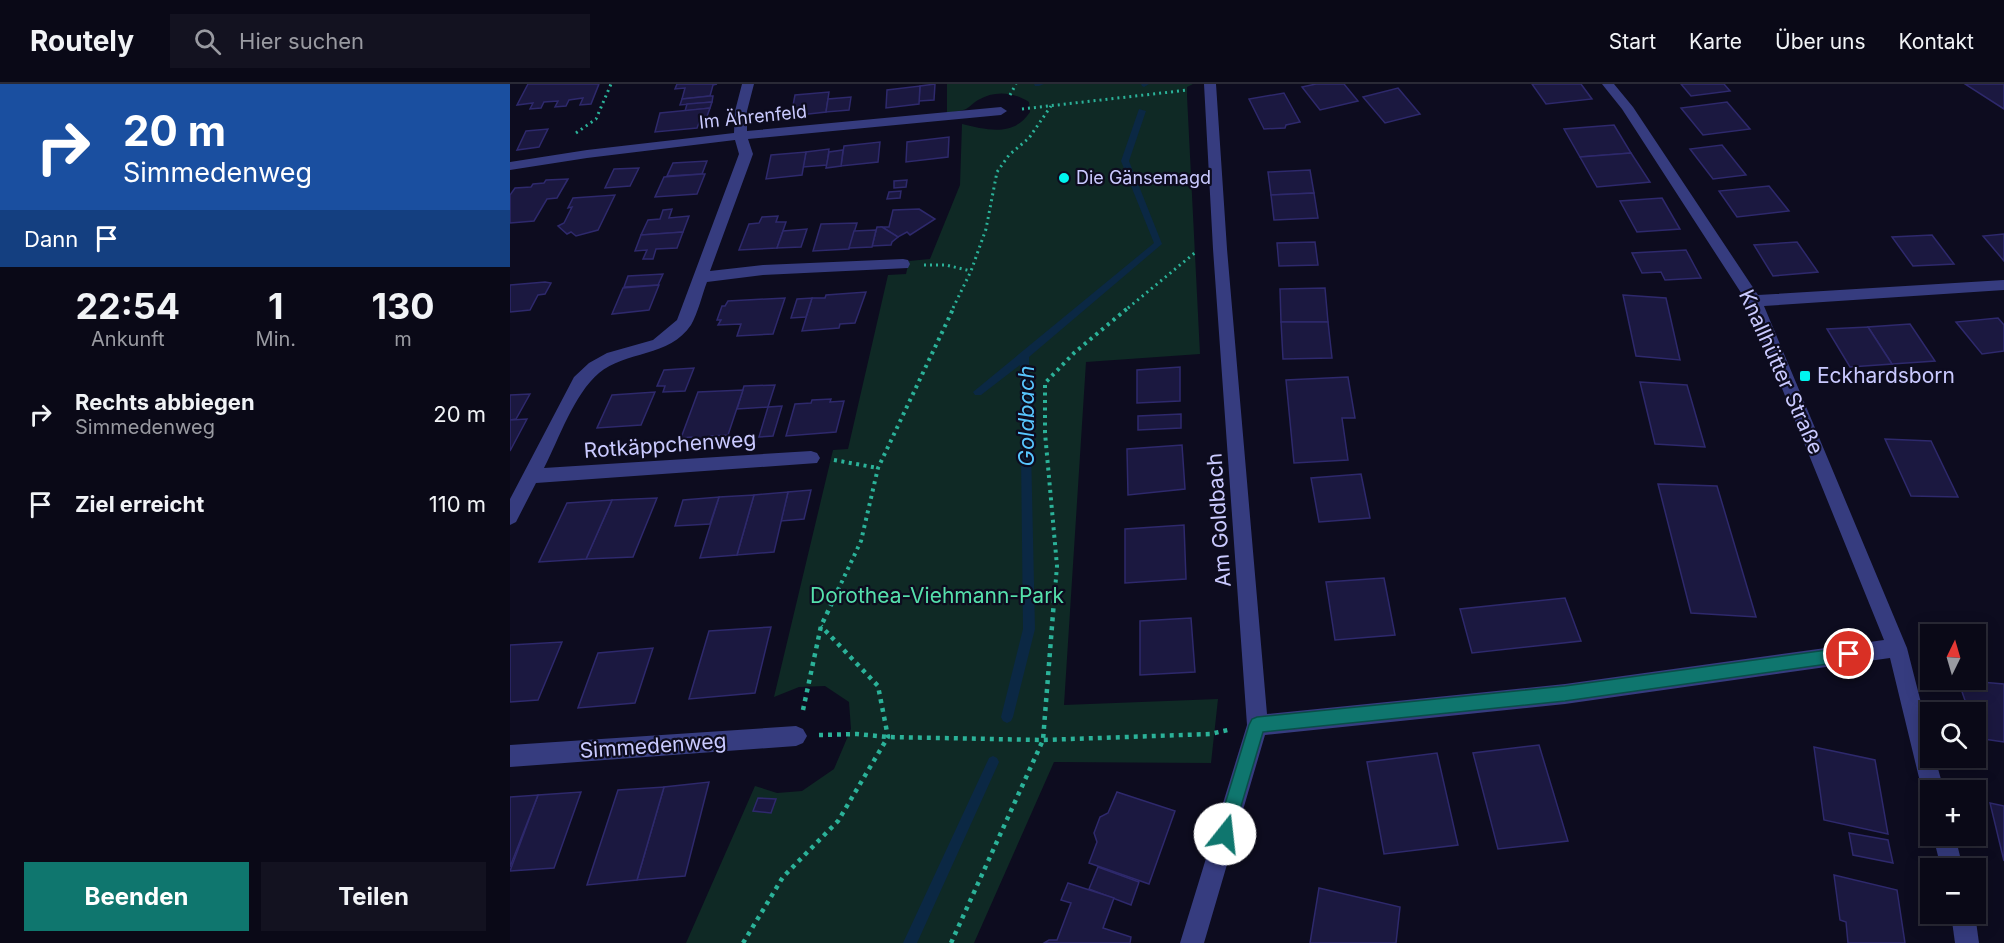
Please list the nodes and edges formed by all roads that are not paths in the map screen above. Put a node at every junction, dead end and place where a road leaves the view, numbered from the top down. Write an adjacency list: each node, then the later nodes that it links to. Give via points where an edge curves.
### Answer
1 (748, 84): 5 (street, Rotkäppchenweg, via 738,119)
2 (1211, 84): 15 (street, Am Goldbach)
3 (1608, 84): 10 (street, Knallhütter Straße)
4 (1001, 111): 5 (street, Im Ährenfeld)
5 (739, 136): 6 (street, Im Ährenfeld, via 587,154); 8 (street, Rotkäppchenweg, via 746,154)
6 (512, 169)
7 (903, 264): 8 (street, via 763,270)
8 (703, 277): 12 (street, Rotkäppchenweg, via 684,323 670,336 658,344 613,357 580,381)
9 (2004, 285): 10 (street)
10 (1754, 301): 14 (street, Knallhütter Straße)
11 (811, 458): 12 (street, Rotkäppchenweg)
12 (532, 477): 13 (street, Rotkäppchenweg)
13 (510, 517)
14 (1897, 648): 15 (street, via 1565,694); 18 (street, Knallhütter Straße)
15 (1257, 725): 20 (street, Am Goldbach)
16 (796, 736): 17 (street, Simmedenweg)
17 (510, 756)
18 (1930, 780)
19 (1964, 924): 21 (street)
20 (1192, 943)
21 (1967, 943)

